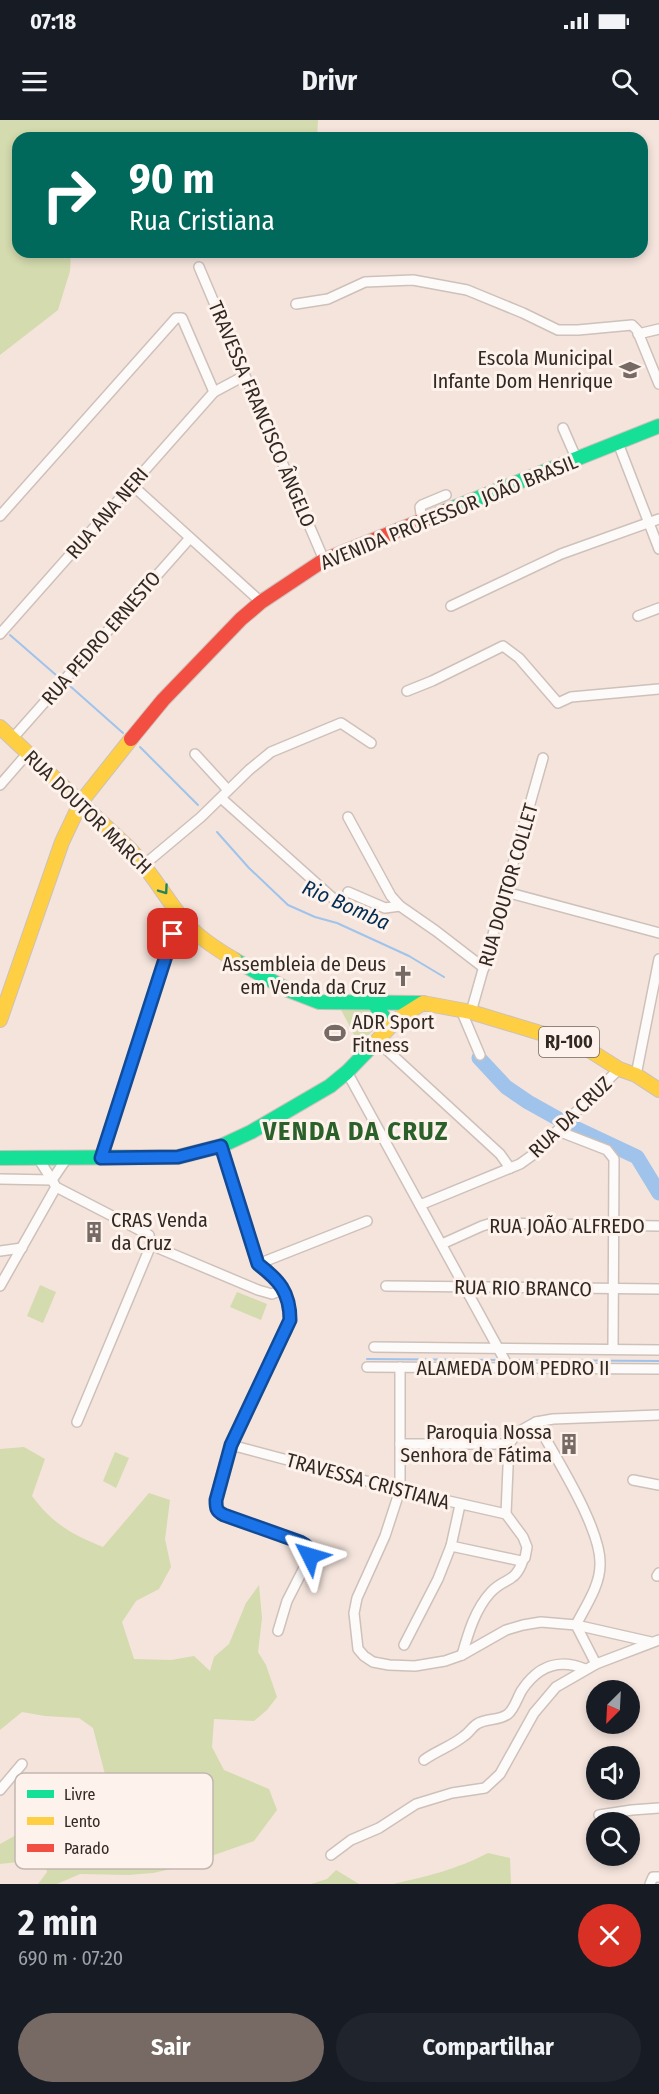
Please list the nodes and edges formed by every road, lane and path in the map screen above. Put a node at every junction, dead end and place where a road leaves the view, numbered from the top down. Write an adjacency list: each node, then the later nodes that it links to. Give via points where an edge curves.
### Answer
1 (199, 267): 5 (street, TRAVESSA FRANCISCO ÂNGELO)
2 (296, 304): 4 (street, via 328,299 365,282 413,280 467,290 558,330 632,325)
3 (659, 329): 4 (street)
4 (638, 333): 6 (street)
5 (244, 376): 7 (street, RUA ANA NERI); 20 (street, TRAVESSA FRANCISCO ÂNGELO)
6 (659, 384)
7 (214, 392): 12 (street, RUA ANA NERI); 14 (street, via 182,318 176,318)
8 (659, 426): 10 (main road, AVENIDA PROFESSOR JOÃO BRASIL)
9 (563, 428): 11 (street)
10 (618, 443): 11 (main road, AVENIDA PROFESSOR JOÃO BRASIL); 17 (street)
11 (577, 460): 16 (main road, AVENIDA PROFESSOR JOÃO BRASIL)
12 (132, 485): 18 (street); 25 (street, RUA ANA NERI)
13 (446, 495): 16 (street, via 420,507)
14 (1, 513)
15 (659, 519): 17 (street)
16 (422, 520): 20 (main road, AVENIDA PROFESSOR JOÃO BRASIL)
17 (648, 523): 19 (street); 22 (street, via 561,554)
18 (189, 538): 21 (street); 29 (street, RUA PEDRO ERNESTO)
19 (659, 549)
20 (324, 560): 21 (main road, AVENIDA PROFESSOR JOÃO BRASIL)
21 (261, 602): 37 (main road, AVENIDA PROFESSOR JOÃO BRASIL, via 163,700)
22 (451, 606)
23 (659, 608): 24 (street)
24 (638, 616)
25 (0, 634)
26 (659, 689): 27 (street, via 571,697 558,703 519,658 503,646)
27 (407, 691)
28 (0, 727): 29 (main road, RUA DOUTOR MARCH / RJ-100)
29 (12, 739): 31 (main road, RUA DOUTOR MARCH / RJ-100)
30 (371, 742): 35 (street, via 337,724 271,753)
31 (27, 754): 34 (street); 37 (main road, RUA DOUTOR MARCH / RJ-100)
32 (195, 754): 35 (street)
33 (543, 758): 41 (street, RUA DOUTOR COLLET)
34 (0, 785)
35 (228, 790): 36 (street)
36 (221, 798): 39 (street); 42 (street)
37 (81, 802): 39 (main road, RUA DOUTOR MARCH / RJ-100); 51 (main road, AVENIDA PROFESSOR JOÃO BRASIL, via 62,842)
38 (348, 817): 43 (street)
39 (145, 864): 44 (main road, RUA DOUTOR MARCH / RJ-100, one-way to 44)
40 (348, 892): 43 (street, via 385,908)
41 (506, 892): 45 (street); 47 (street, RUA DOUTOR COLLET)
42 (335, 900)
43 (400, 906): 47 (street)
44 (180, 914): 48 (main road, RUA DOUTOR MARCH / RJ-100, via 214,946 304,999); 63 (street)
45 (659, 933)
46 (659, 959): 56 (street)
47 (484, 968): 50 (street, RUA DOUTOR COLLET)
48 (373, 1002): 49 (main road, RUA DOUTOR MARCH / RJ-100); 52 (main road, via 385,1022)
49 (423, 1004): 50 (main road, RUA DOUTOR MARCH / RJ-100); 52 (main road, via 400,1017)
50 (466, 1011): 53 (street); 54 (main road, RUA DOUTOR MARCH / RJ-100, via 570,1042)
51 (0, 1020)
52 (379, 1036): 55 (main road); 64 (street)
53 (480, 1055)
54 (619, 1069): 56 (main road, RUA DOUTOR MARCH / RJ-100); 58 (street, RUA DA CRUZ)
55 (347, 1072): 59 (main road, via 312,1098); 67 (street)
56 (636, 1075): 57 (main road, RUA DOUTOR MARCH / RJ-100)
57 (659, 1090)
58 (564, 1125): 64 (street, RUA DA CRUZ, via 534,1154); 69 (street, via 607,1150 614,1159)
59 (221, 1146): 63 (main road, via 178,1157); 75 (street)
60 (0, 1158): 61 (main road)
61 (38, 1158): 62 (main road); 66 (street)
62 (67, 1158): 63 (main road); 66 (street)
63 (101, 1158)
64 (510, 1168): 67 (street, RUA DA CRUZ)
65 (0, 1179): 66 (street)
66 (54, 1184): 72 (street, via 149,1235); 73 (street)
67 (420, 1205): 71 (street)
68 (367, 1221): 75 (street)
69 (614, 1225): 70 (street, RUA JOÃO ALFREDO); 71 (street, RUA JOÃO ALFREDO, via 486,1224); 79 (street)
70 (659, 1226)
71 (442, 1244): 78 (street)
72 (151, 1245): 81 (street, via 265,1293); 90 (street)
73 (22, 1248): 74 (street); 76 (street)
74 (0, 1251)
75 (258, 1264): 94 (street, via 283,1287 290,1320)
76 (0, 1286)
77 (386, 1286): 78 (street, RUA RIO BRANCO)
78 (465, 1287): 79 (street, RUA RIO BRANCO); 85 (street)
79 (613, 1288): 80 (street, RUA RIO BRANCO); 83 (street)
80 (659, 1289)
81 (278, 1292)
82 (374, 1347): 85 (street, ALAMEDA DOM PEDRO II)
83 (613, 1350): 84 (street, ALAMEDA DOM PEDRO II); 85 (street, ALAMEDA DOM PEDRO II)
84 (659, 1350)
85 (505, 1359): 87 (street, ALAMEDA DOM PEDRO II); 88 (street, ALAMEDA DOM PEDRO II)
86 (367, 1367): 87 (street, ALAMEDA DOM PEDRO II)
87 (400, 1367): 92 (street)
88 (659, 1369)
89 (659, 1415): 91 (street)
90 (77, 1422)
91 (536, 1422): 93 (street, via 518,1432); 102 (street, via 593,1531 600,1564 597,1581)
92 (400, 1444): 93 (street); 97 (street)
93 (509, 1444): 99 (street)
94 (231, 1445): 97 (street, TRAVESSA CRISTIANA); 103 (street, via 216,1500 218,1512 300,1542 310,1551)
95 (633, 1480): 96 (street)
96 (659, 1485)
97 (400, 1490): 98 (street, TRAVESSA CRISTIANA); 106 (street, via 385,1536 357,1598 354,1613 358,1649 374,1662 389,1665 415,1666)
98 (460, 1505): 99 (street, TRAVESSA CRISTIANA); 100 (street)
99 (506, 1514): 101 (street, via 527,1547)
100 (451, 1546): 101 (street); 105 (street)
101 (523, 1560): 106 (street, via 515,1576 492,1590 480,1607)
102 (576, 1625): 104 (street); 106 (street, via 523,1625 506,1630); 107 (street)
103 (278, 1631)
104 (655, 1641): 107 (street)
105 (404, 1645)
106 (462, 1655)
107 (596, 1664): 108 (street)
108 (585, 1669): 109 (street, via 570,1664 549,1666 529,1682 508,1714 478,1723 462,1738); 114 (street, via 556,1687 541,1703 507,1763 485,1788 432,1797 351,1840)
109 (424, 1760)
110 (22, 1764): 111 (street)
111 (0, 1790)
112 (659, 1808): 113 (street)
113 (619, 1812)
114 (331, 1855)
115 (659, 1876): 116 (street)
116 (650, 1884)

